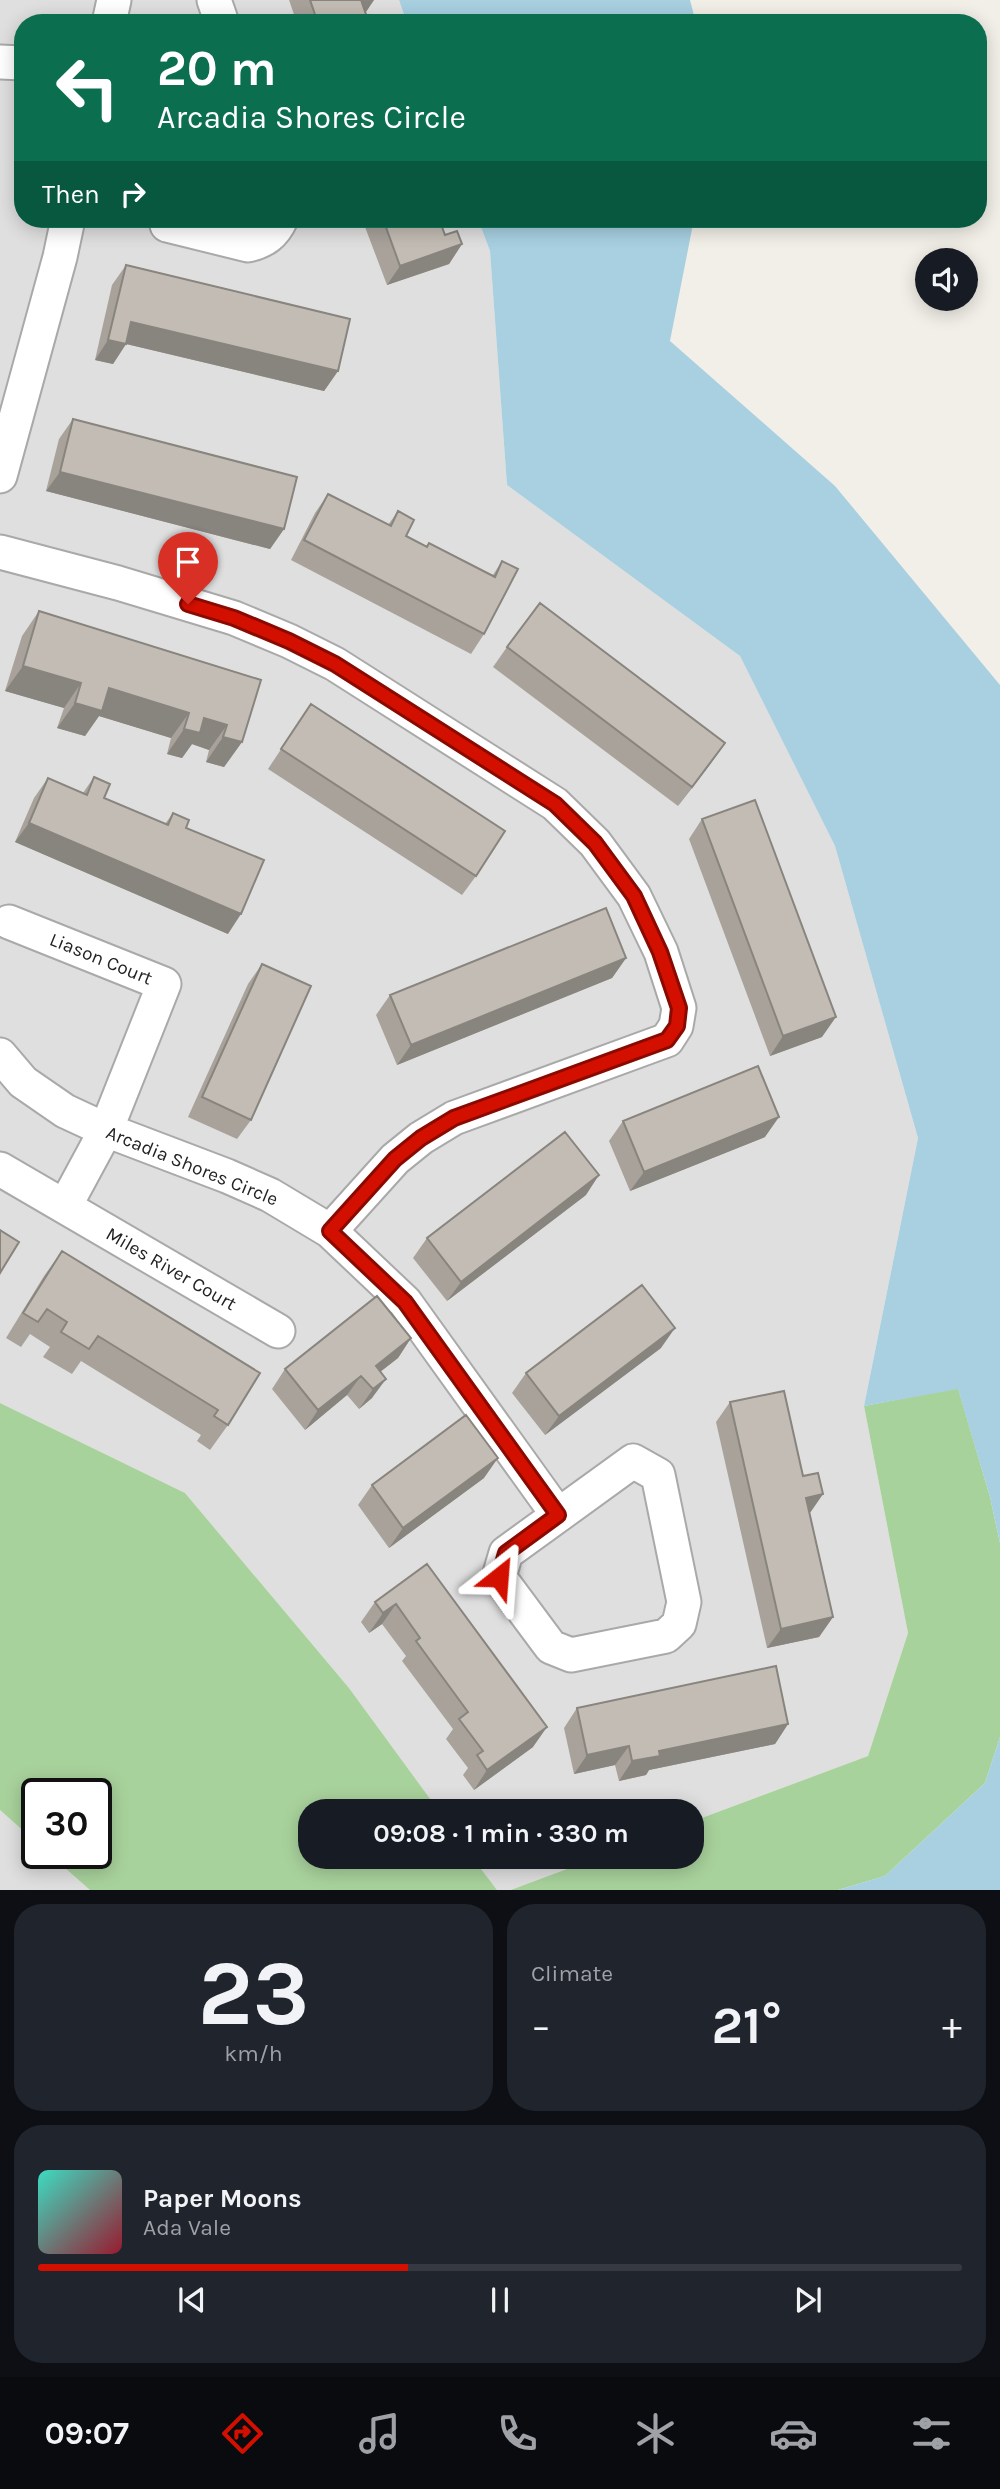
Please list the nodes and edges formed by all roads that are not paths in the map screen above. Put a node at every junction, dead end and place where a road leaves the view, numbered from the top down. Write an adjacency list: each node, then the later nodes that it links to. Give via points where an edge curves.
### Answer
1 (66, 228): 4 (street)
2 (179, 228): 3 (street, via 248,245 261,242)
3 (276, 228)
4 (0, 476)
5 (0, 552): 11 (street, via 234,618 335,664 555,804 595,843 634,896 679,1008 677,1026 667,1040 454,1118 395,1159)
6 (9, 922): 8 (street, Liason Court, via 164,984)
7 (0, 1055): 8 (street, Arcadia Shores Circle, via 23,1082 65,1111)
8 (106, 1130): 10 (street); 11 (street, Arcadia Shores Circle, via 270,1195)
9 (0, 1169): 10 (street, Miles River Court)
10 (65, 1206): 12 (street, Miles River Court)
11 (330, 1231): 13 (street, Arcadia Shores Circle, via 405,1302)
12 (278, 1331)
13 (558, 1515): 13 (street, via 634,1461 658,1475 684,1602 679,1624 666,1636 570,1655 551,1647 499,1577 506,1553)

